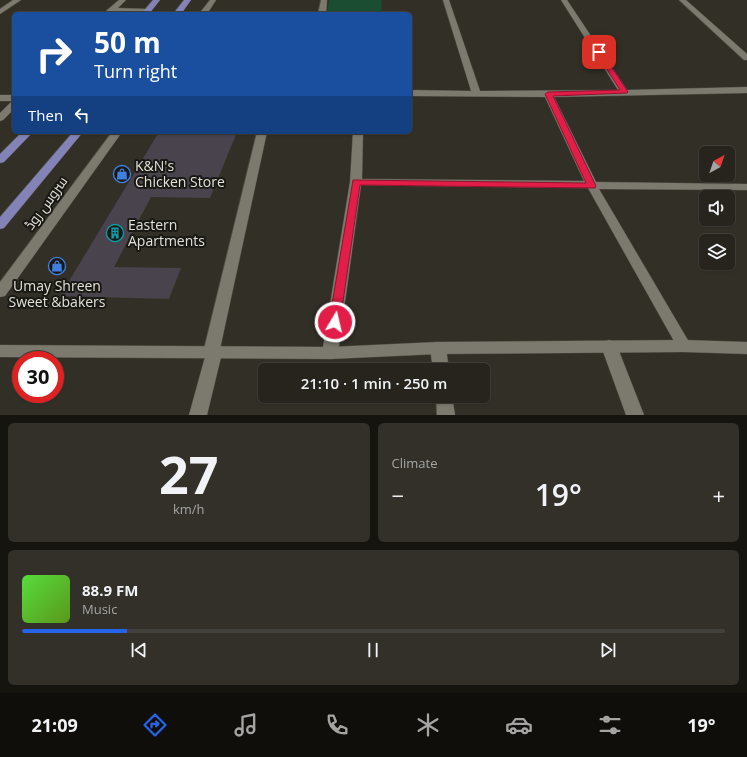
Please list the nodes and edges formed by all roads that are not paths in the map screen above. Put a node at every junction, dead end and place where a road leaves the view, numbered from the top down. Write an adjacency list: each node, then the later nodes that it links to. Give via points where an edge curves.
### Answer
1 (18, 0): 10 (street)
2 (123, 0): 11 (street)
3 (158, 0): 12 (main road)
4 (188, 0): 13 (main road)
5 (213, 0): 14 (street)
6 (324, 0): 15 (street)
7 (446, 0): 18 (street)
8 (564, 0): 19 (street)
9 (682, 0): 16 (street)
10 (0, 12)
11 (110, 12): 12 (street)
12 (146, 12)
13 (179, 12)
14 (204, 12)
15 (322, 12)
16 (747, 58)
17 (747, 90): 19 (street)
18 (476, 92): 20 (street); 21 (street)
19 (624, 92): 21 (street)
20 (412, 93)
21 (548, 94): 33 (street)
22 (0, 98): 23 (street)
23 (12, 98)
24 (12, 106): 25 (street)
25 (0, 118)
26 (26, 134): 31 (main road)
27 (76, 134): 35 (main road)
28 (116, 134): 36 (street, سروس روڈ)
29 (262, 134): 42 (street)
30 (358, 134): 32 (street)
31 (0, 160)
32 (356, 182): 33 (street); 43 (street)
33 (592, 186): 34 (street); 38 (street)
34 (747, 187)
35 (0, 225)
36 (0, 292)
37 (609, 346): 38 (street); 39 (street); 48 (street)
38 (684, 346): 40 (street)
39 (438, 348): 43 (street); 44 (street)
40 (747, 348)
41 (0, 351): 42 (street)
42 (212, 353): 43 (street); 46 (street)
43 (330, 353)
44 (440, 363)
45 (445, 403): 47 (street)
46 (198, 415)
47 (446, 415)
48 (634, 415)

